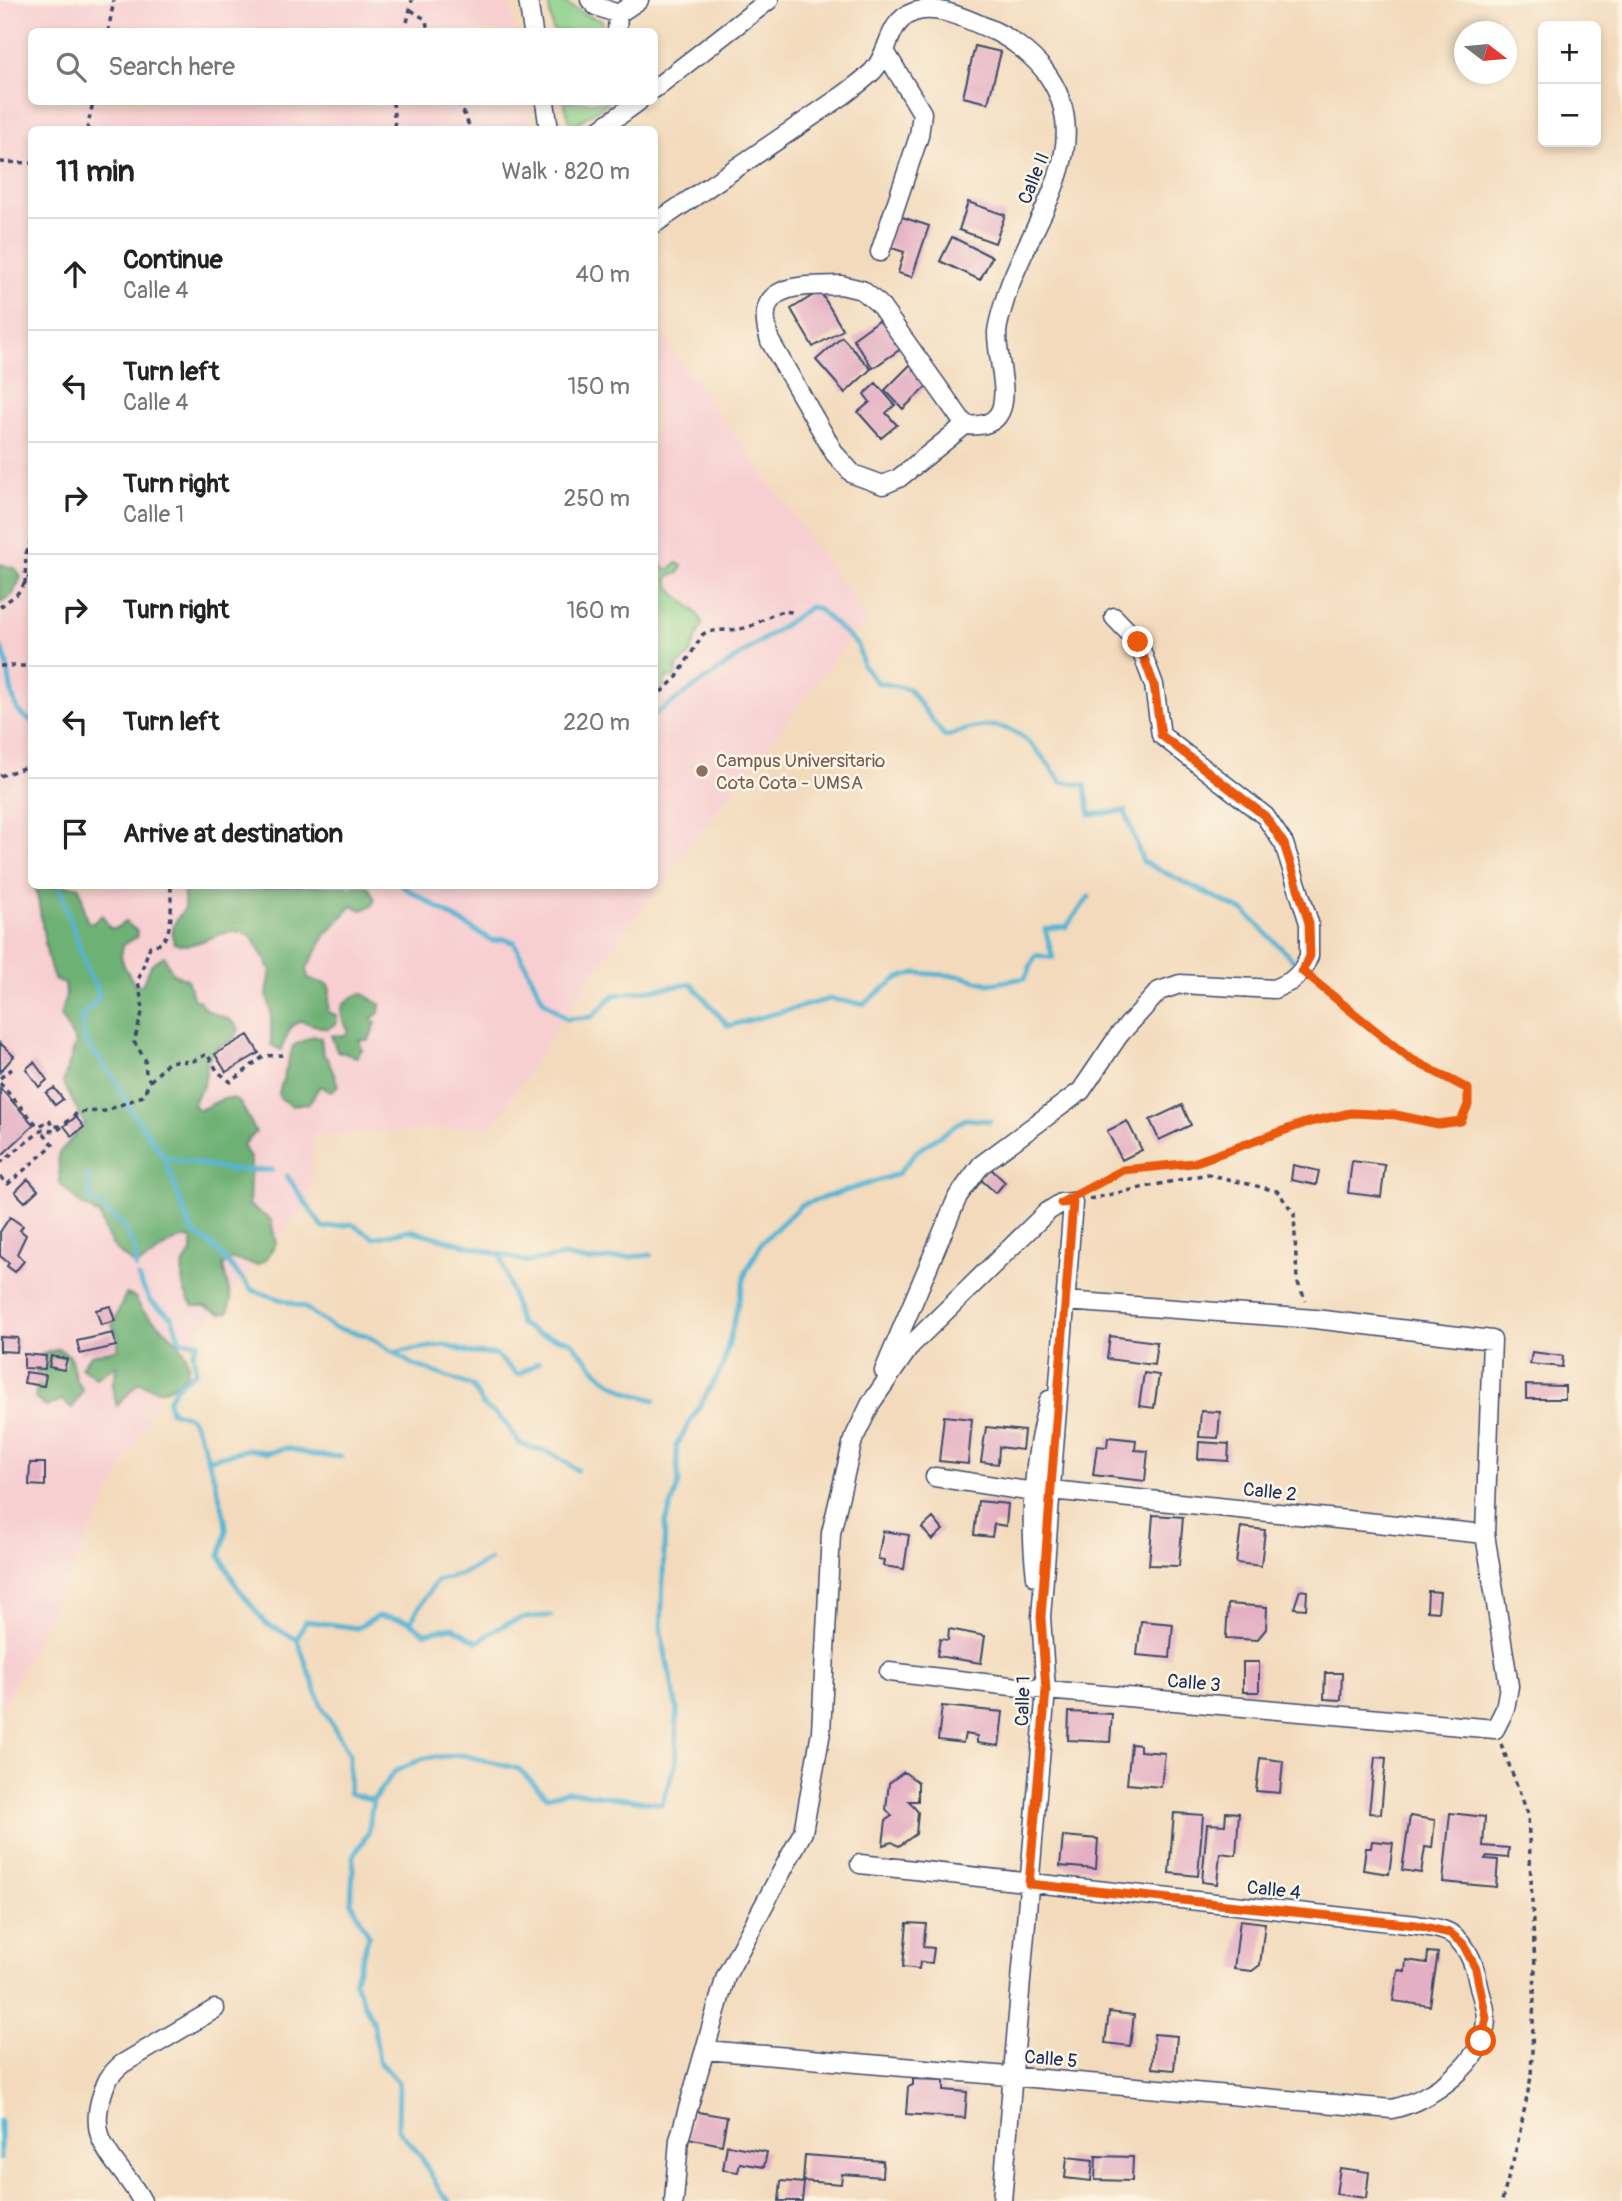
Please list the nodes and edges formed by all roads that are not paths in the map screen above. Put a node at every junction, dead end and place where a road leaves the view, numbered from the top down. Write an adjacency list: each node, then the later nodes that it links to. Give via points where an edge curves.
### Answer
1 (528, 0): 6 (street)
2 (590, 0): 5 (street)
3 (639, 0): 5 (street)
4 (769, 0): 8 (street)
5 (618, 23)
6 (532, 28)
7 (886, 53): 13 (street, Calle II, via 873,71 845,94); 14 (street, via 922,113 919,136); 15 (street, Calle II, via 890,32 914,12 936,11 964,18 995,30 1035,59 1058,89 1067,120 1065,159 1007,294 997,331 1004,387 1001,409 996,419 983,426)
8 (658, 86)
9 (545, 105): 11 (street)
10 (631, 105): 12 (street)
11 (548, 126)
12 (603, 126)
13 (658, 221)
14 (880, 253)
15 (965, 425): 15 (street, via 899,478 883,485 853,474 835,454 770,341 763,321 766,306 777,292 797,286 841,285 862,290 879,304)
16 (1114, 617): 18 (street, via 1138,642 1154,685 1161,735 1265,816 1284,844 1309,923 1310,956 1302,971 1274,989 1180,984 1159,991 1119,1035 1081,1091 981,1165 958,1196)
17 (1065, 1301): 18 (street, via 1067,1203 1047,1212 911,1345); 20 (street, Calle 1, via 1061,1357 1045,1411); 21 (street, via 1315,1319 1492,1340)
18 (871, 1403): 27 (street, via 853,1440 831,1532 821,1732 803,1832 726,1976)
19 (935, 1477): 20 (street, Calle 2)
20 (1042, 1491): 21 (street, Calle 2); 23 (street, Calle 1, via 1033,1549)
21 (1485, 1534): 23 (street, Calle 3, via 1509,1686 1495,1729)
22 (890, 1672): 23 (street, Calle 3)
23 (1046, 1690): 25 (street, Calle 1)
24 (860, 1864): 25 (street, Calle 4)
25 (1029, 1884): 28 (street, Calle 1); 29 (street, Calle 4, via 1416,1925 1450,1933 1463,1944 1476,1969 1486,2018 1481,2041 1467,2062 1439,2088 1416,2104)
26 (215, 2009): 30 (street, via 108,2076 96,2127 102,2145)
27 (706, 2050): 28 (street, Calle 5); 31 (street, via 680,2140)
28 (1012, 2076): 29 (street, Calle 5); 32 (street, Calle 1)
29 (1392, 2109)
30 (142, 2201)
31 (674, 2201)
32 (1002, 2201)

